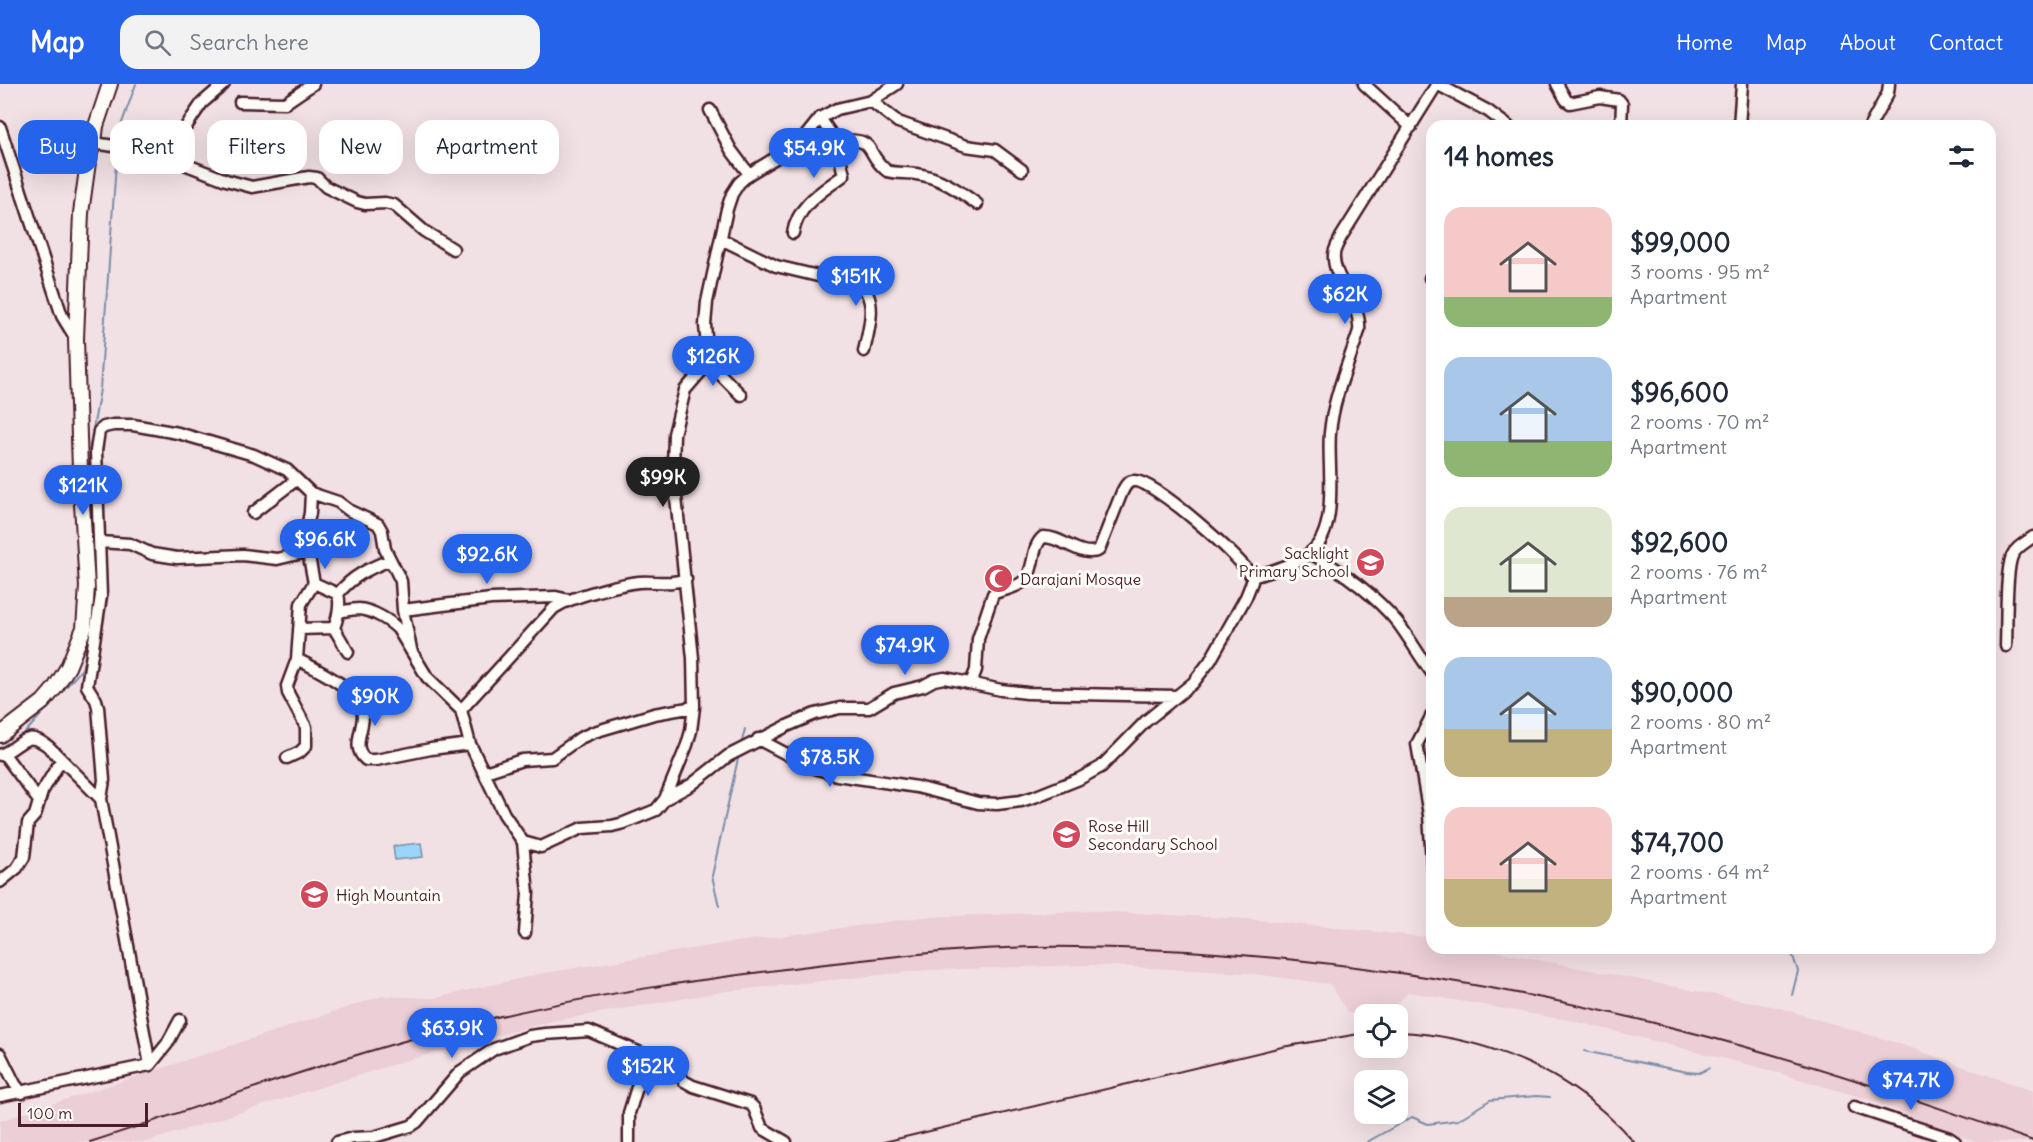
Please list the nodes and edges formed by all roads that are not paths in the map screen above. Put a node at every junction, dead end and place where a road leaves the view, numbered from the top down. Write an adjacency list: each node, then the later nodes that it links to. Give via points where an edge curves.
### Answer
1 (110, 84): 14 (main road)
2 (224, 84): 15 (street, via 202,103)
3 (313, 84): 11 (street, via 285,104)
4 (897, 84): 10 (street)
5 (1364, 84): 21 (street)
6 (1437, 84): 16 (street); 21 (street)
7 (1557, 84): 17 (street, via 1570,103 1600,97 1619,100)
8 (1742, 84): 18 (street)
9 (1889, 84): 19 (street)
10 (871, 101): 13 (street, via 837,109); 24 (street, via 898,122 966,146 995,150)
11 (240, 102)
12 (710, 110): 26 (street)
13 (820, 118): 22 (street); 26 (street, via 792,149)
14 (98, 120)
15 (190, 120)
16 (1500, 120)
17 (1621, 120)
18 (1739, 120)
19 (1873, 120)
20 (0, 127): 31 (street, via 63,316)
21 (1411, 127): 41 (street, via 1334,253 1360,323 1332,416 1328,517 1320,541)
22 (836, 141): 27 (street, via 860,140 887,171 938,179); 28 (street, via 844,175 806,204)
23 (195, 168): 30 (street, via 252,187 317,178 357,202 394,205)
24 (1022, 170)
25 (86, 174): 31 (main road)
26 (749, 174): 29 (street, via 732,194)
27 (976, 204)
28 (793, 233)
29 (721, 239): 32 (street, via 776,266 860,286 868,294 870,308); 33 (street, via 707,302)
30 (453, 249)
31 (76, 339): 53 (main road, via 87,603)
32 (864, 351)
33 (708, 359): 34 (street); 44 (street, via 685,390 674,434 673,469)
34 (741, 395)
35 (296, 480): 36 (street); 37 (street); 39 (street, via 273,462 235,448 153,428 104,427 99,431 96,451)
36 (311, 493): 40 (street, via 304,536); 42 (street, via 338,502 378,524)
37 (254, 513)
38 (2033, 537): 52 (street, via 2018,547 2012,557)
39 (100, 542): 40 (street, via 129,544 152,554 177,558 243,555 277,559); 55 (street, via 101,596)
40 (307, 552): 45 (street)
41 (1310, 553): 43 (street); 58 (street, via 1374,597)
42 (390, 560): 46 (street, via 359,574); 48 (street, via 401,581)
43 (1252, 577): 59 (street, via 1221,544 1162,494 1136,481 1130,482 1122,492 1099,550 1093,553 1043,537 1024,580 993,594 978,639); 60 (street, via 1246,597 1210,661)
44 (686, 579): 47 (street, via 629,584); 61 (street)
45 (314, 582): 46 (street); 51 (street, via 301,604)
46 (338, 594): 49 (street)
47 (569, 600): 48 (street, via 491,599); 62 (street, via 554,608)
48 (403, 610): 54 (street)
49 (339, 612): 50 (street); 54 (street, via 365,610 392,622)
50 (334, 628): 51 (street); 56 (street)
51 (300, 629): 57 (street)
52 (2006, 646)
53 (77, 647): 55 (street); 64 (main road, via 43,702)
54 (411, 649): 62 (street, via 431,682)
55 (94, 650): 72 (street, via 87,686 98,707 104,780)
56 (348, 652)
57 (297, 658): 66 (street, via 354,695 363,713 358,746 366,760); 68 (street, via 287,686 306,727 306,746)
58 (1426, 664)
59 (971, 683): 60 (street, via 1027,693); 65 (street, via 934,680 894,693 869,708 840,708 815,714)
60 (1177, 696): 65 (street, via 1101,767 1034,797 997,804 837,775 808,766)
61 (694, 707): 70 (street, via 594,732 552,758 522,760); 73 (street, via 687,745)
62 (461, 710): 66 (street)
63 (1426, 727): 71 (street, via 1417,744)
64 (0, 735)
65 (758, 739): 73 (street)
66 (470, 744): 70 (street)
67 (2, 755): 69 (street, via 34,738); 74 (street)
68 (287, 758)
69 (62, 760): 72 (street); 74 (street)
70 (485, 772): 75 (street, via 504,814)
71 (1426, 797)
72 (101, 799): 81 (street)
73 (665, 799): 75 (street, via 656,810 624,823 582,828 542,847)
74 (39, 801): 76 (street, via 27,828 24,857)
75 (523, 842): 77 (street, via 528,893)
76 (0, 882)
77 (525, 933)
78 (180, 1020): 81 (street)
79 (0, 1054): 82 (street)
80 (643, 1054): 85 (street, via 589,1031 530,1036 494,1048 460,1072 411,1126); 86 (street, via 643,1068 629,1113); 87 (street, via 670,1063 693,1086 750,1104 762,1128)
81 (150, 1065): 82 (street)
82 (22, 1093): 83 (street)
83 (0, 1096)
84 (1854, 1107): 88 (street)
85 (337, 1142)
86 (629, 1142)
87 (786, 1142)
88 (1955, 1142)

